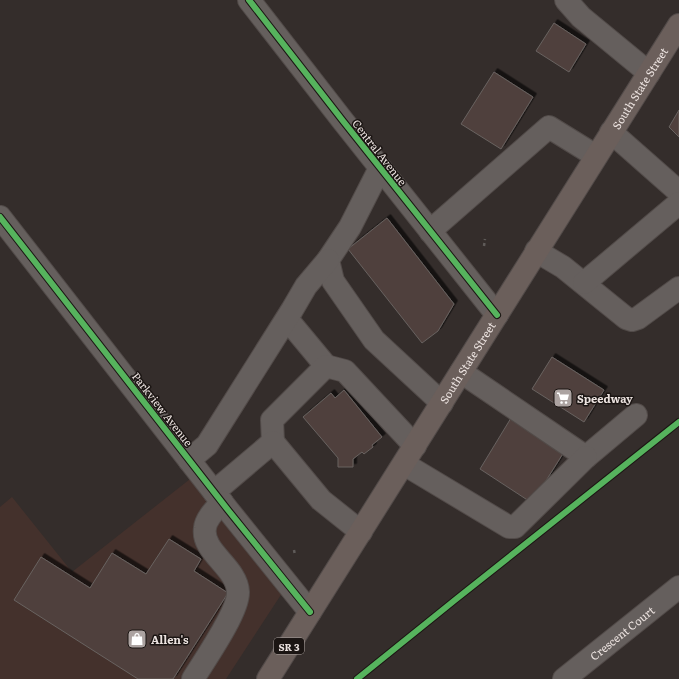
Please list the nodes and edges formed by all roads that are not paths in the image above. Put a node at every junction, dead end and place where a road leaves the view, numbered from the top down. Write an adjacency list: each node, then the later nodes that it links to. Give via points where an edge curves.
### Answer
1 (249, 0): 7 (street, Central Avenue)
2 (566, 0): 4 (street, via 581,17)
3 (679, 25): 4 (main road, South State Street / SR 3)
4 (649, 73): 5 (main road, South State Street / SR 3)
5 (611, 132): 6 (main road, South State Street / SR 3); 8 (street)
6 (596, 156): 11 (street, via 549,127); 12 (main road, South State Street / SR 3)
7 (380, 168): 11 (street, Central Avenue); 13 (street, via 350,227)
8 (679, 192)
9 (679, 203): 14 (street)
10 (0, 217): 25 (street, Parkview Avenue)
11 (430, 231): 16 (street, Central Avenue)
12 (536, 251): 14 (street); 16 (main road, South State Street / SR 3)
13 (328, 260): 17 (street, via 306,286); 20 (street, via 333,281 374,340)
14 (584, 283): 15 (street, via 626,318 632,320)
15 (679, 288)
16 (497, 315): 19 (main road, South State Street / SR 3)
17 (287, 319): 18 (street); 25 (street, via 207,445)
18 (326, 366): 22 (street, via 272,420); 23 (street, via 345,371)
19 (461, 372): 20 (main road, South State Street / SR 3); 24 (street)
20 (442, 403): 23 (main road, South State Street / SR 3)
21 (636, 415): 24 (street)
22 (273, 442): 27 (street); 28 (street, via 321,500)
23 (415, 446): 26 (main road, South State Street / SR 3)
24 (586, 457): 26 (street, via 515,526 509,527)
25 (189, 460): 27 (street, Parkview Avenue)
26 (404, 464): 28 (main road, South State Street / SR 3)
27 (218, 497): 30 (street, Parkview Avenue); 31 (street, via 205,527 206,537 208,544 236,582 238,593 224,628)
28 (361, 532): 30 (main road, South State Street / SR 3)
29 (679, 587): 33 (street, Crescent Court)
30 (310, 612): 32 (main road, South State Street / SR 3)
31 (193, 679)
32 (268, 679)
33 (564, 679)

